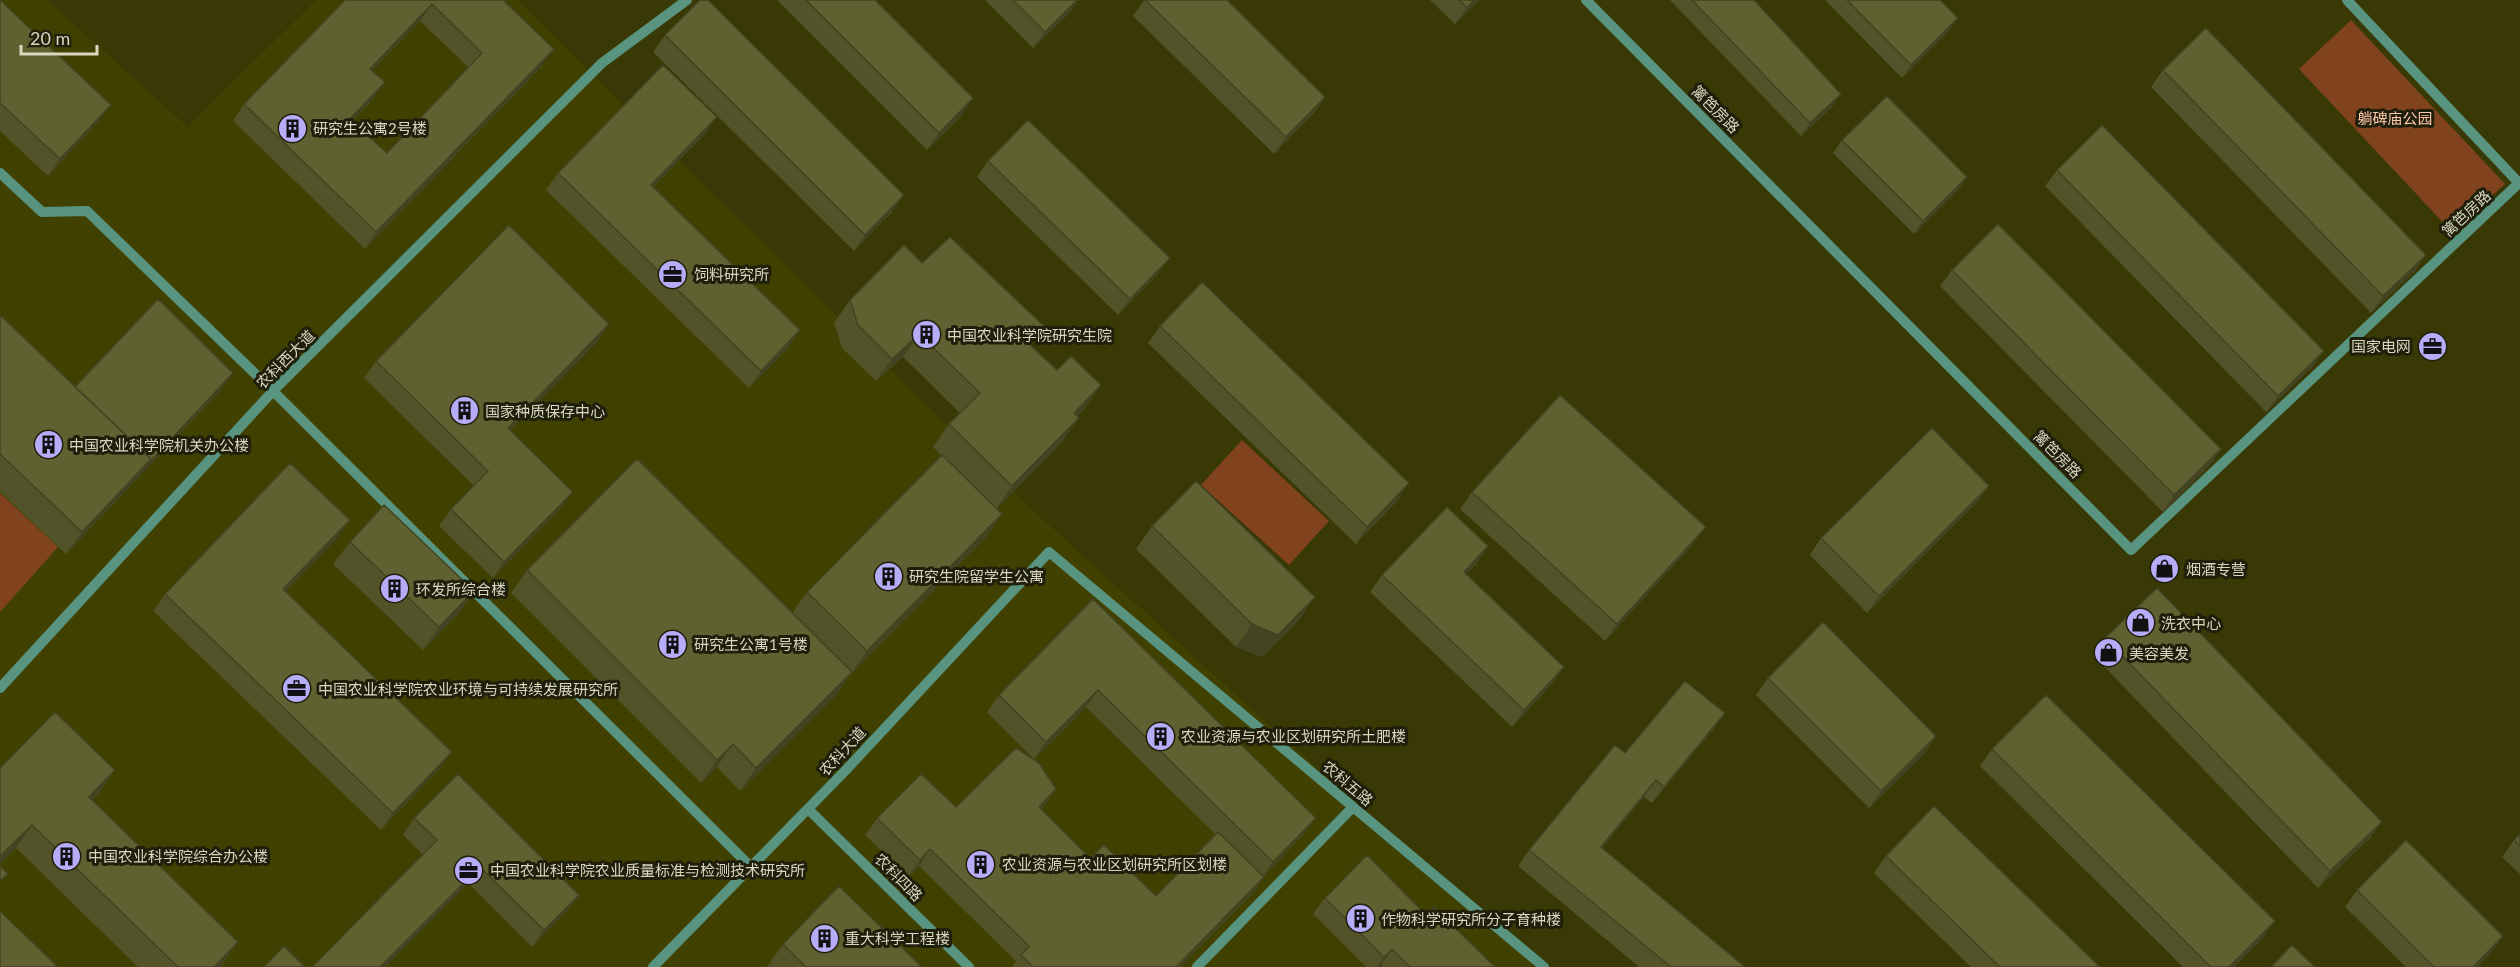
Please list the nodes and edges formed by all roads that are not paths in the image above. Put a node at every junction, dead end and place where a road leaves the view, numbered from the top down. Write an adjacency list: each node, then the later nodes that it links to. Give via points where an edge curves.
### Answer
1 (687, 0): 6 (street, 农科西大道, via 602,63)
2 (1586, 0): 5 (street, 篱笆房路, via 2131,550)
3 (2347, 0): 5 (street)
4 (0, 173): 6 (street, via 42,212 87,211)
5 (2519, 182)
6 (273, 391): 8 (street, 农科西大道); 11 (street)
7 (1049, 552): 9 (street, 农科五路); 10 (street, 农科大道)
8 (0, 688)
9 (1353, 807): 14 (street); 15 (street, 农科五路)
10 (808, 809): 11 (street, 农科大道); 13 (street, 农科四路)
11 (751, 867): 12 (street, 农科大道)
12 (653, 967)
13 (969, 967)
14 (1197, 967)
15 (1544, 967)

